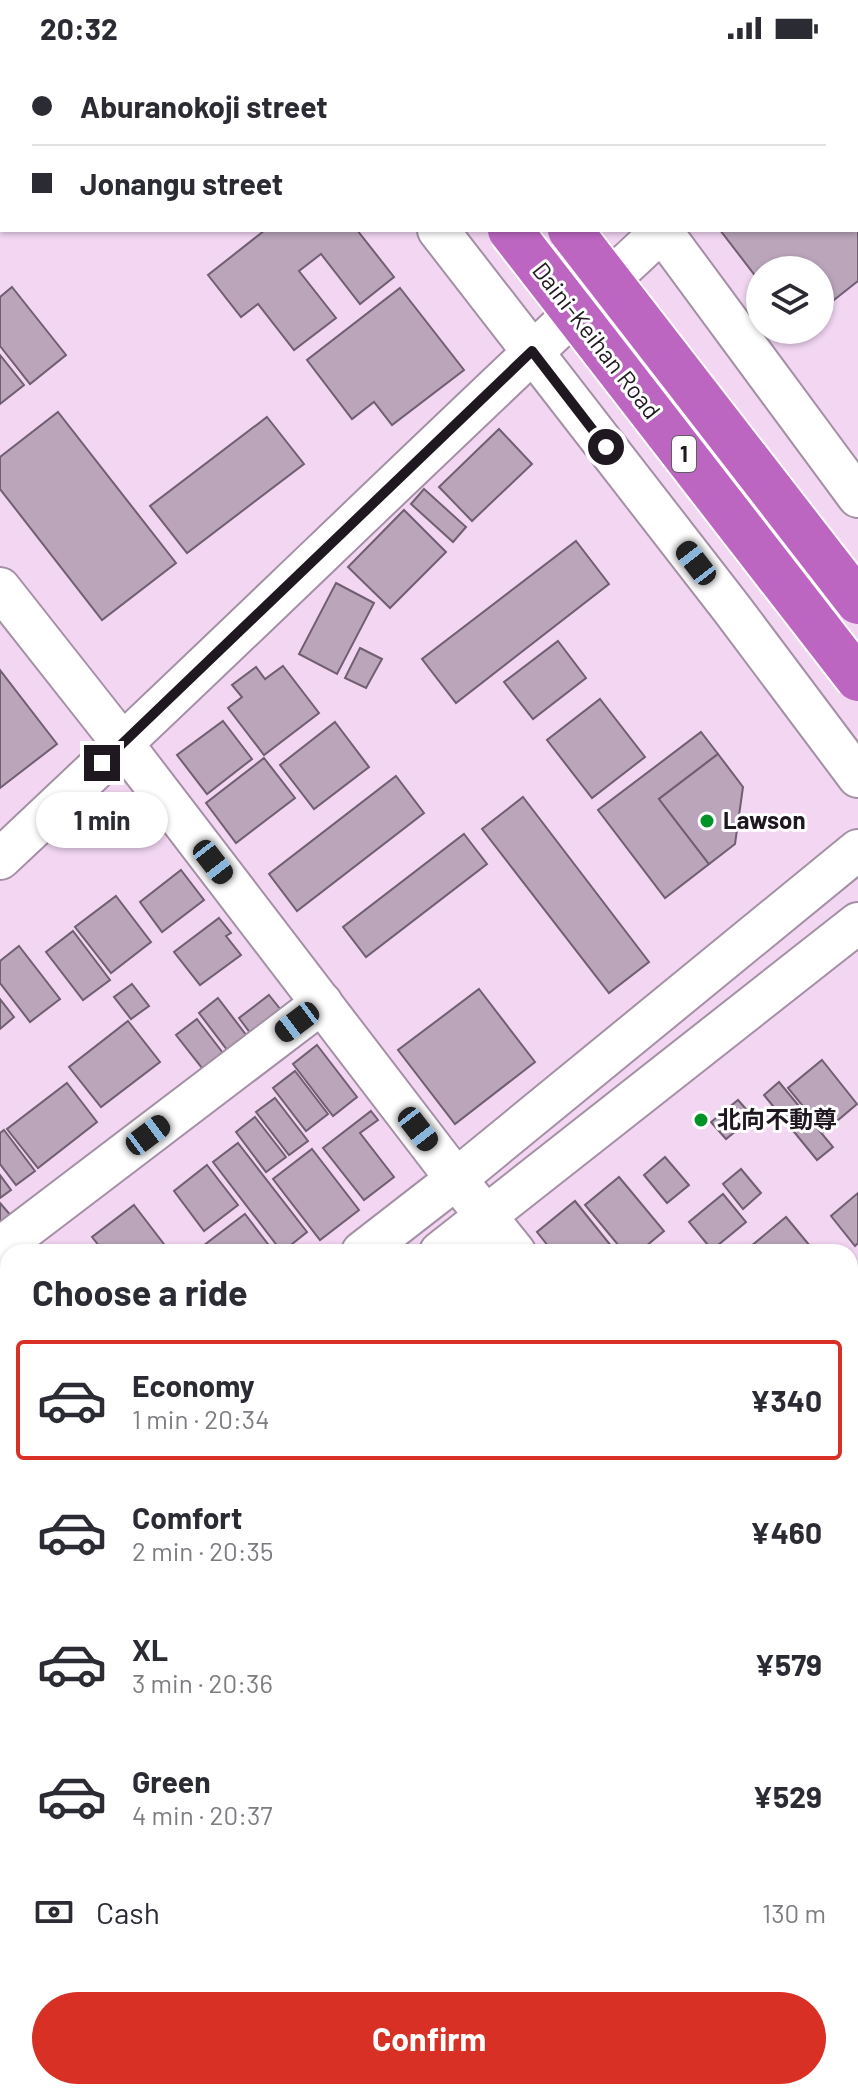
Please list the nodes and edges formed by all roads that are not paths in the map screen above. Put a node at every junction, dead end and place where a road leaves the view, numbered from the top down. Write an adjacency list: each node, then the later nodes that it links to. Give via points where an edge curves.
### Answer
1 (440, 232): 6 (street)
2 (512, 232): 10 (highway, Daini-Keihan Road / 1, bridge)
3 (572, 232): 9 (highway, Daini-Keihan Road / 1, bridge)
4 (660, 232): 6 (street)
5 (663, 232): 7 (street)
6 (532, 351): 11 (street); 12 (street)
7 (858, 497)
8 (0, 588): 11 (street)
9 (858, 602)
10 (858, 679)
11 (123, 744): 14 (street); 16 (street)
12 (858, 777)
13 (858, 850): 17 (street)
14 (0, 859)
15 (858, 923): 18 (street)
16 (322, 1003): 17 (street); 19 (street)
17 (456, 1179): 18 (street); 20 (street)
18 (486, 1216): 21 (street); 22 (street)
19 (5, 1244)
20 (372, 1244)
21 (450, 1244)
22 (509, 1244)

